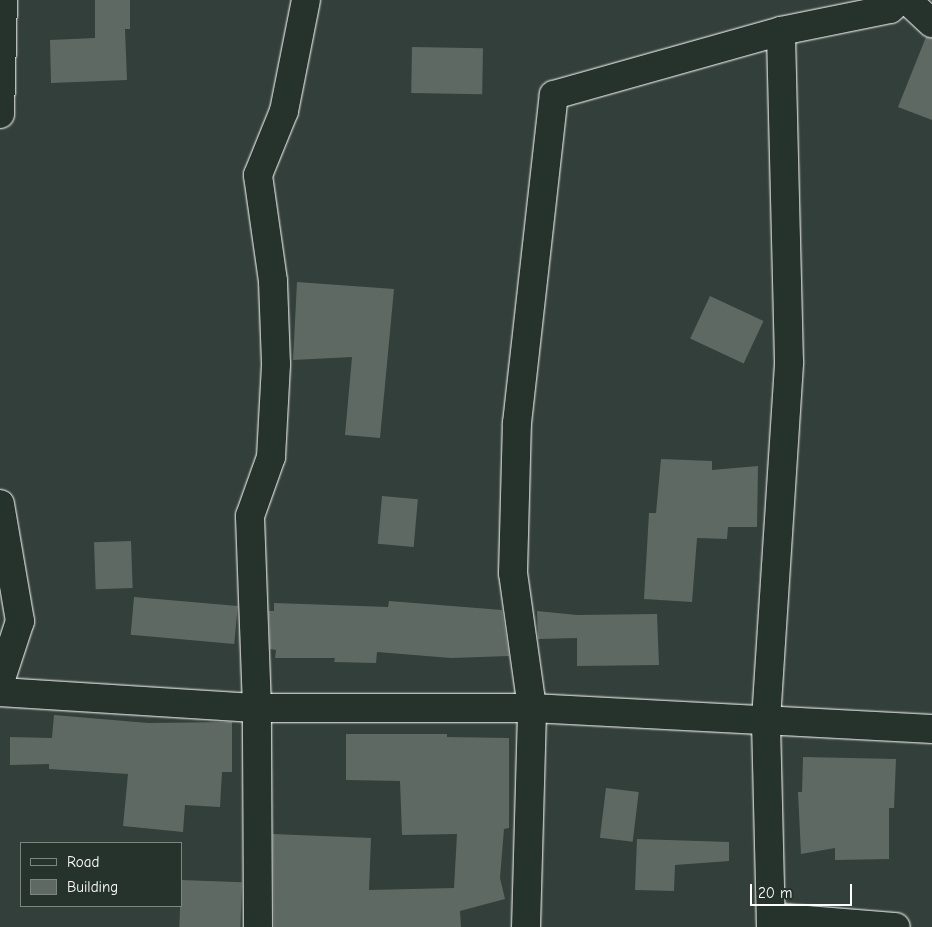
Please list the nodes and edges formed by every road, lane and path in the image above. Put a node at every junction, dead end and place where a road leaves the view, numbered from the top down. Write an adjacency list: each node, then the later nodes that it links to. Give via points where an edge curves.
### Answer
1 (3, 0): 7 (street)
2 (306, 0): 11 (street, via 284,111 258,175 273,281 276,364 271,457 250,516)
3 (900, 0): 6 (street, via 890,9)
4 (907, 0): 5 (street)
5 (932, 23)
6 (781, 31): 12 (street, via 554,95 518,423 513,573); 13 (street, via 787,164 789,362)
7 (0, 114)
8 (0, 504): 9 (street, via 20,621)
9 (0, 682)
10 (0, 692): 11 (street)
11 (257, 708): 12 (street); 16 (street)
12 (532, 708): 13 (street); 17 (street)
13 (766, 720): 14 (street); 15 (street)
14 (932, 729)
15 (771, 922): 18 (street)
16 (258, 927)
17 (526, 927)
18 (896, 927)

